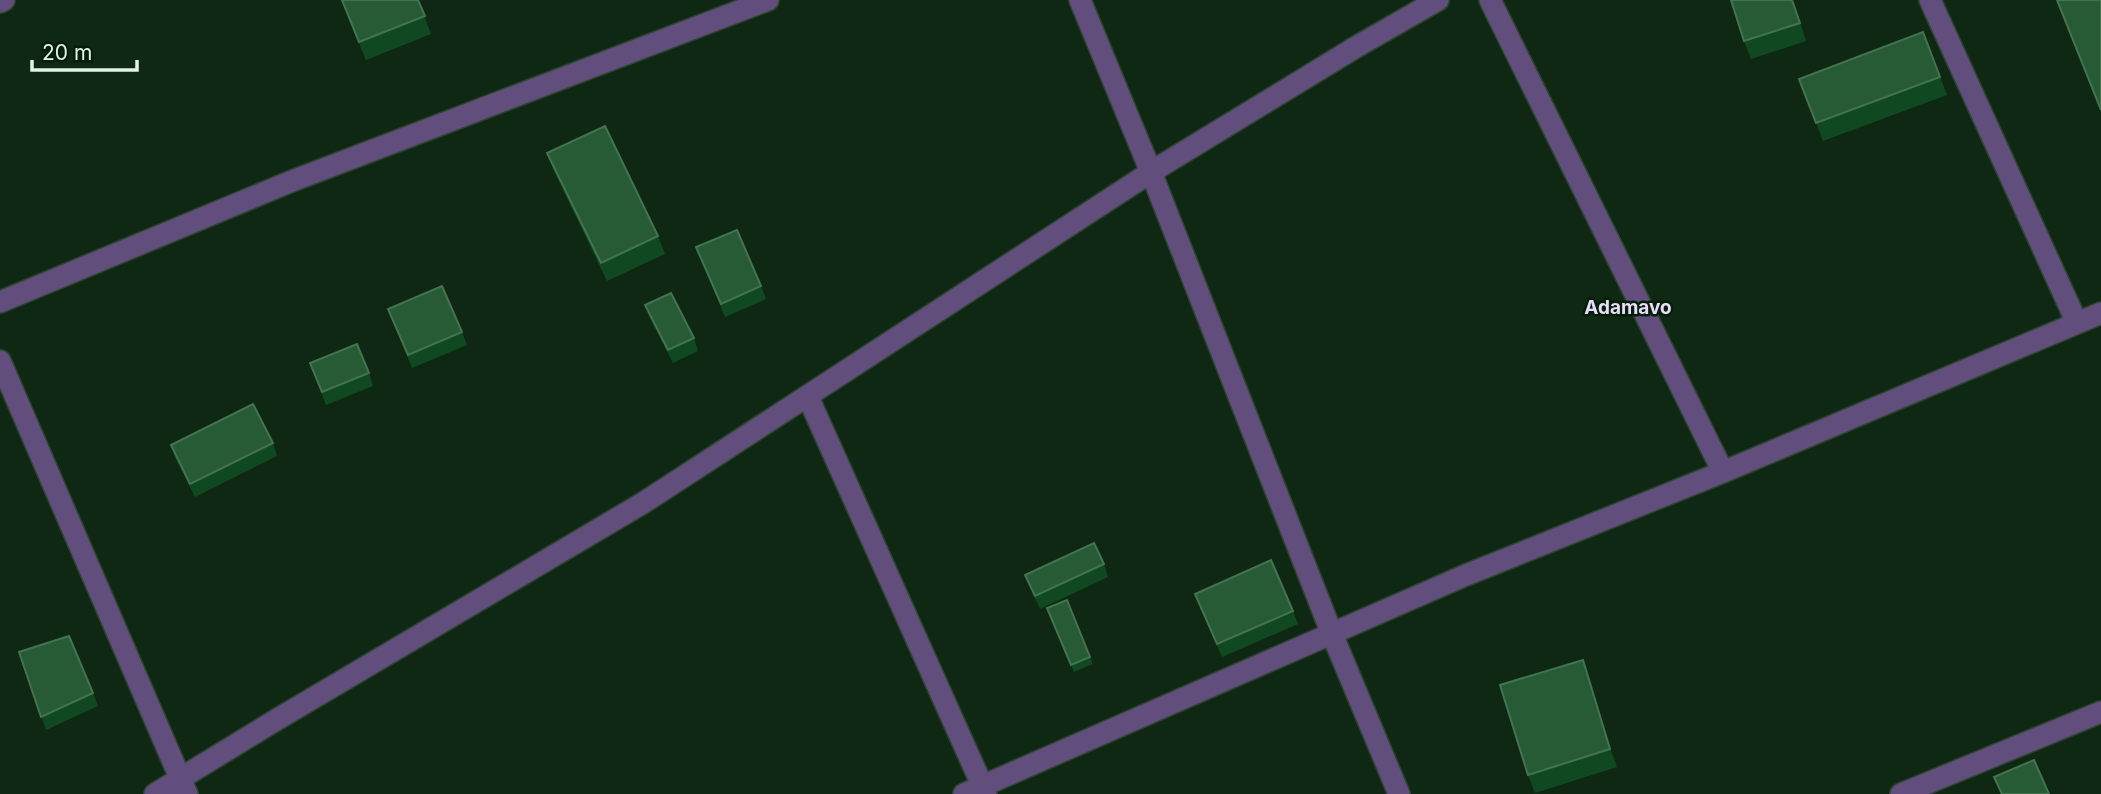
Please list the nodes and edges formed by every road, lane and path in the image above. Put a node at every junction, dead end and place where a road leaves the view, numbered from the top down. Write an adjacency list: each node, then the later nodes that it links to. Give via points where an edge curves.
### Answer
1 (768, 0): 7 (street, via 292,181)
2 (1080, 0): 6 (street)
3 (1438, 0): 6 (street)
4 (1490, 0): 12 (street)
5 (1930, 0): 9 (street)
6 (1151, 172): 11 (street); 13 (street)
7 (0, 302)
8 (2101, 313): 9 (street)
9 (2077, 323): 12 (street)
10 (0, 361): 15 (street)
11 (808, 397): 15 (street, via 643,503 276,720); 16 (street)
12 (1723, 472): 13 (street)
13 (1332, 634): 16 (street); 18 (street)
14 (2101, 712): 19 (street)
15 (185, 787): 17 (street)
16 (977, 791)
17 (155, 794)
18 (1399, 794)
19 (1901, 794)

